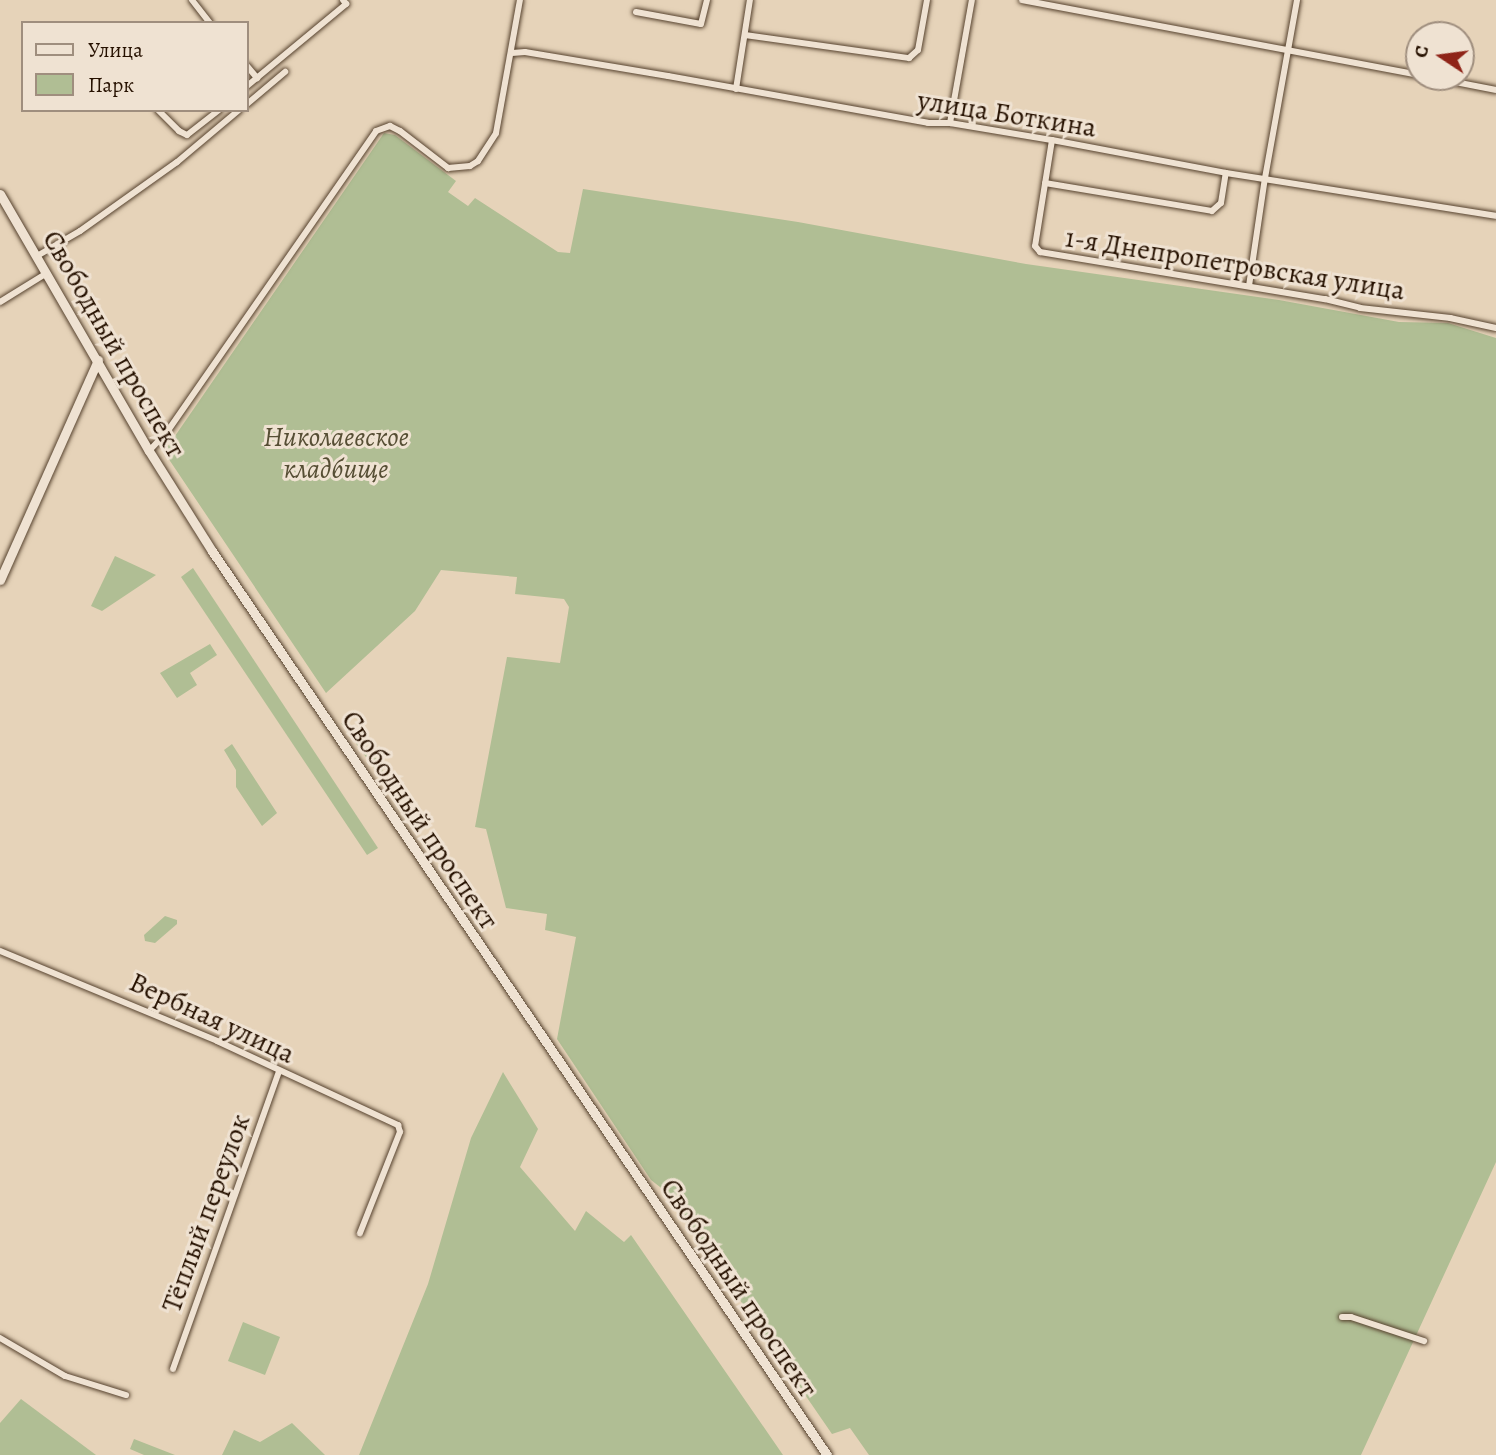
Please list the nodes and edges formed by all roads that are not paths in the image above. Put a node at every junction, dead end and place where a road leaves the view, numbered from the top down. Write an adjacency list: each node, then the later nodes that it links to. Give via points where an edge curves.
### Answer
1 (191, 0): 11 (street)
2 (520, 0): 14 (street)
3 (707, 0): 10 (street, via 701,24)
4 (750, 0): 12 (street)
5 (927, 0): 12 (street, via 918,50 909,58)
6 (972, 0): 27 (street)
7 (1022, 0): 13 (street)
8 (1297, 0): 13 (street)
9 (345, 2): 18 (street)
10 (636, 12)
11 (209, 21)
12 (746, 35): 21 (street)
13 (1288, 48): 17 (street); 30 (street)
14 (512, 53): 21 (street, улица Боткина); 40 (street, via 496,133 478,160 448,168 400,131 390,126 376,131 167,432)
15 (248, 67): 18 (street)
16 (285, 72): 23 (street)
17 (1405, 72)
18 (257, 78): 19 (street)
19 (248, 85)
20 (1475, 86): 22 (street)
21 (736, 89): 27 (street, улица Боткина)
22 (1496, 90)
23 (248, 103)
24 (160, 112): 25 (street, via 183,134 191,134)
25 (217, 112)
26 (237, 112): 34 (street, via 177,162)
27 (950, 123): 28 (street, улица Боткина)
28 (1052, 140): 29 (street, улица Боткина); 31 (street, 1-я Днепропетровская улица)
29 (1226, 173): 30 (street, улица Боткина); 31 (street, via 1221,203 1212,211)
30 (1265, 178): 33 (street, улица Боткина); 36 (street)
31 (1045, 183): 36 (street, 1-я Днепропетровская улица, via 1035,246 1040,252)
32 (0, 194): 34 (main road, Свободный проспект)
33 (1496, 216)
34 (37, 256): 35 (main road, Свободный проспект)
35 (47, 273): 37 (street); 39 (main road, Свободный проспект)
36 (1249, 286): 38 (street, 1-я Днепропетровская улица)
37 (0, 302)
38 (1496, 328)
39 (98, 360): 40 (main road, Свободный проспект); 41 (main road)
40 (149, 451): 50 (main road, Свободный проспект, via 264,630)
41 (0, 580)
42 (0, 951): 43 (street, Вербная улица, via 217,1041)
43 (279, 1072): 44 (street, Вербная улица, via 398,1125 400,1132); 48 (street, Тёплый переулок)
44 (360, 1233)
45 (1342, 1317): 47 (street)
46 (0, 1338): 49 (street, via 65,1376)
47 (1424, 1341)
48 (173, 1369)
49 (126, 1395)
50 (827, 1455)

